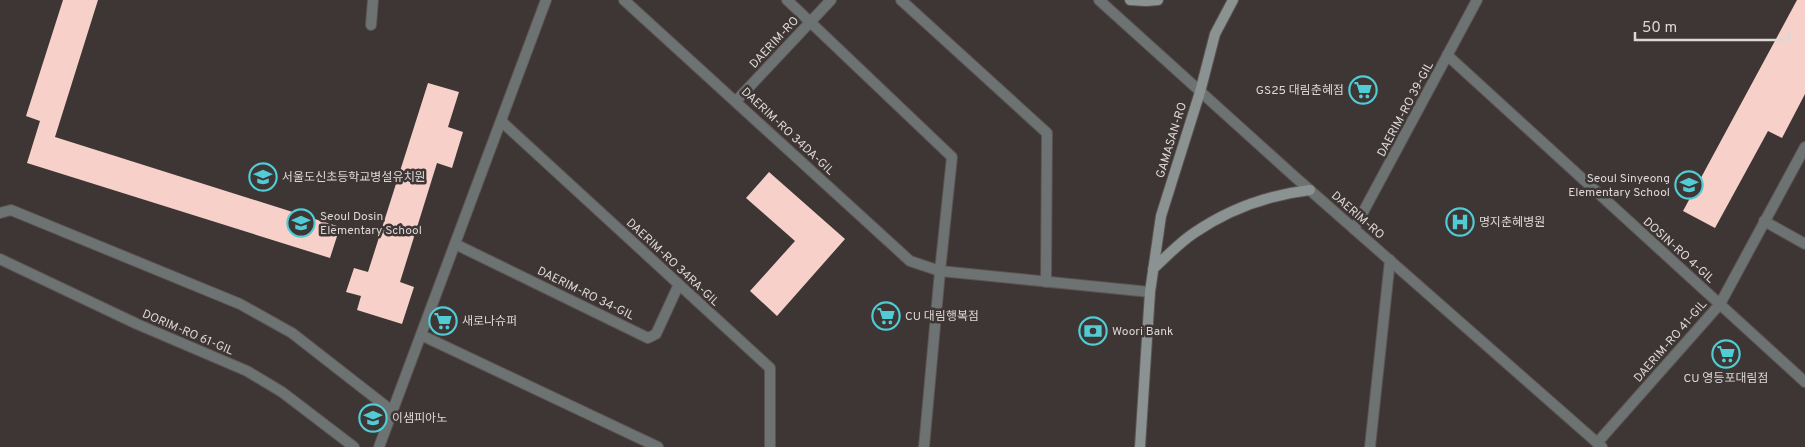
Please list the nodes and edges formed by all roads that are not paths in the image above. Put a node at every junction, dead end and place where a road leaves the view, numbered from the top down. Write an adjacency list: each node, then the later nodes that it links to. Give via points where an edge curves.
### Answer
1 (373, 0): 13 (street)
2 (546, 0): 17 (street)
3 (624, 0): 16 (street, DAERIM-RO 34DA-GIL)
4 (787, 0): 12 (street)
5 (831, 0): 12 (street, DAERIM-RO)
6 (901, 0): 29 (street, via 1047,133)
7 (1099, 0): 15 (street, DAERIM-RO)
8 (1130, 0): 9 (main road)
9 (1158, 0)
10 (1233, 0): 15 (main road, GAMASAN-RO, via 1215,34)
11 (1477, 0): 14 (street, DAERIM-RO 39-GIL)
12 (810, 22): 16 (street, DAERIM-RO); 28 (street, via 952,157)
13 (371, 25)
14 (1448, 55): 22 (street, DAERIM-RO 39-GIL); 32 (street, DOSIN-RO 4-GIL)
15 (1200, 92): 19 (street, DAERIM-RO); 27 (main road, GAMASAN-RO, via 1161,216)
16 (736, 101): 28 (street, DAERIM-RO 34DA-GIL, via 910,261)
17 (501, 121): 23 (street); 30 (street, DAERIM-RO 34RA-GIL)
18 (1805, 147): 21 (street, DAERIM-RO 41-GIL)
19 (1310, 190): 22 (street, DAERIM-RO); 27 (main road, via 1264,198 1225,214 1193,234)
20 (0, 212): 35 (street, via 11,210 240,304 292,333)
21 (1764, 222): 24 (street); 32 (street, DAERIM-RO 41-GIL)
22 (1354, 229): 26 (street, DAERIM-RO)
23 (455, 244): 30 (street, DAERIM-RO 34-GIL, via 648,338 656,334); 33 (street)
24 (1805, 244)
25 (0, 260): 37 (street, DORIM-RO 61-GIL, via 247,371 282,392)
26 (1390, 260): 36 (street, DAERIM-RO); 43 (street)
27 (1153, 269): 31 (main road, GAMASAN-RO)
28 (940, 271): 29 (street); 41 (street)
29 (1046, 282): 31 (street)
30 (679, 284): 40 (street, DAERIM-RO 34RA-GIL, via 770,368)
31 (1150, 292): 42 (main road, GAMASAN-RO)
32 (1720, 304): 34 (street, DOSIN-RO 4-GIL); 36 (street, DAERIM-RO 41-GIL)
33 (421, 335): 35 (street); 39 (street)
34 (1805, 382)
35 (392, 411): 38 (street)
36 (1599, 445)
37 (354, 447)
38 (379, 447)
39 (658, 447)
40 (770, 447)
41 (924, 447)
42 (1140, 447)
43 (1370, 447)

